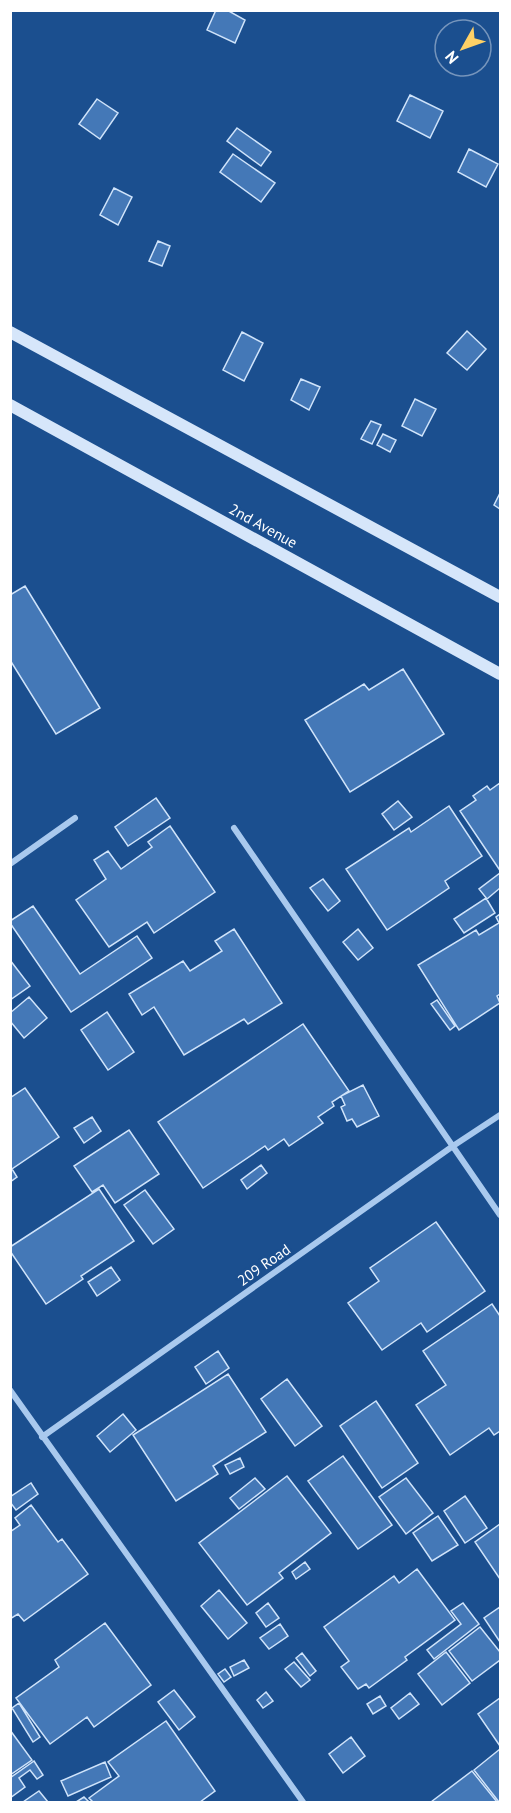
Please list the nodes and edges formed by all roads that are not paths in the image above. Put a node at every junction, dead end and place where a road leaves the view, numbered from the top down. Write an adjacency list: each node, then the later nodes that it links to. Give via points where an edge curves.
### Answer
1 (10, 332): 3 (street)
2 (10, 405): 4 (street, 2nd Avenue)
3 (501, 597)
4 (501, 674)
5 (75, 818): 7 (street)
6 (234, 828): 9 (street)
7 (10, 864)
8 (501, 1115): 9 (street, 209 Road)
9 (453, 1146): 10 (street); 12 (street, 209 Road)
10 (501, 1215)
11 (10, 1390): 12 (street)
12 (42, 1437): 13 (street)
13 (303, 1803)

